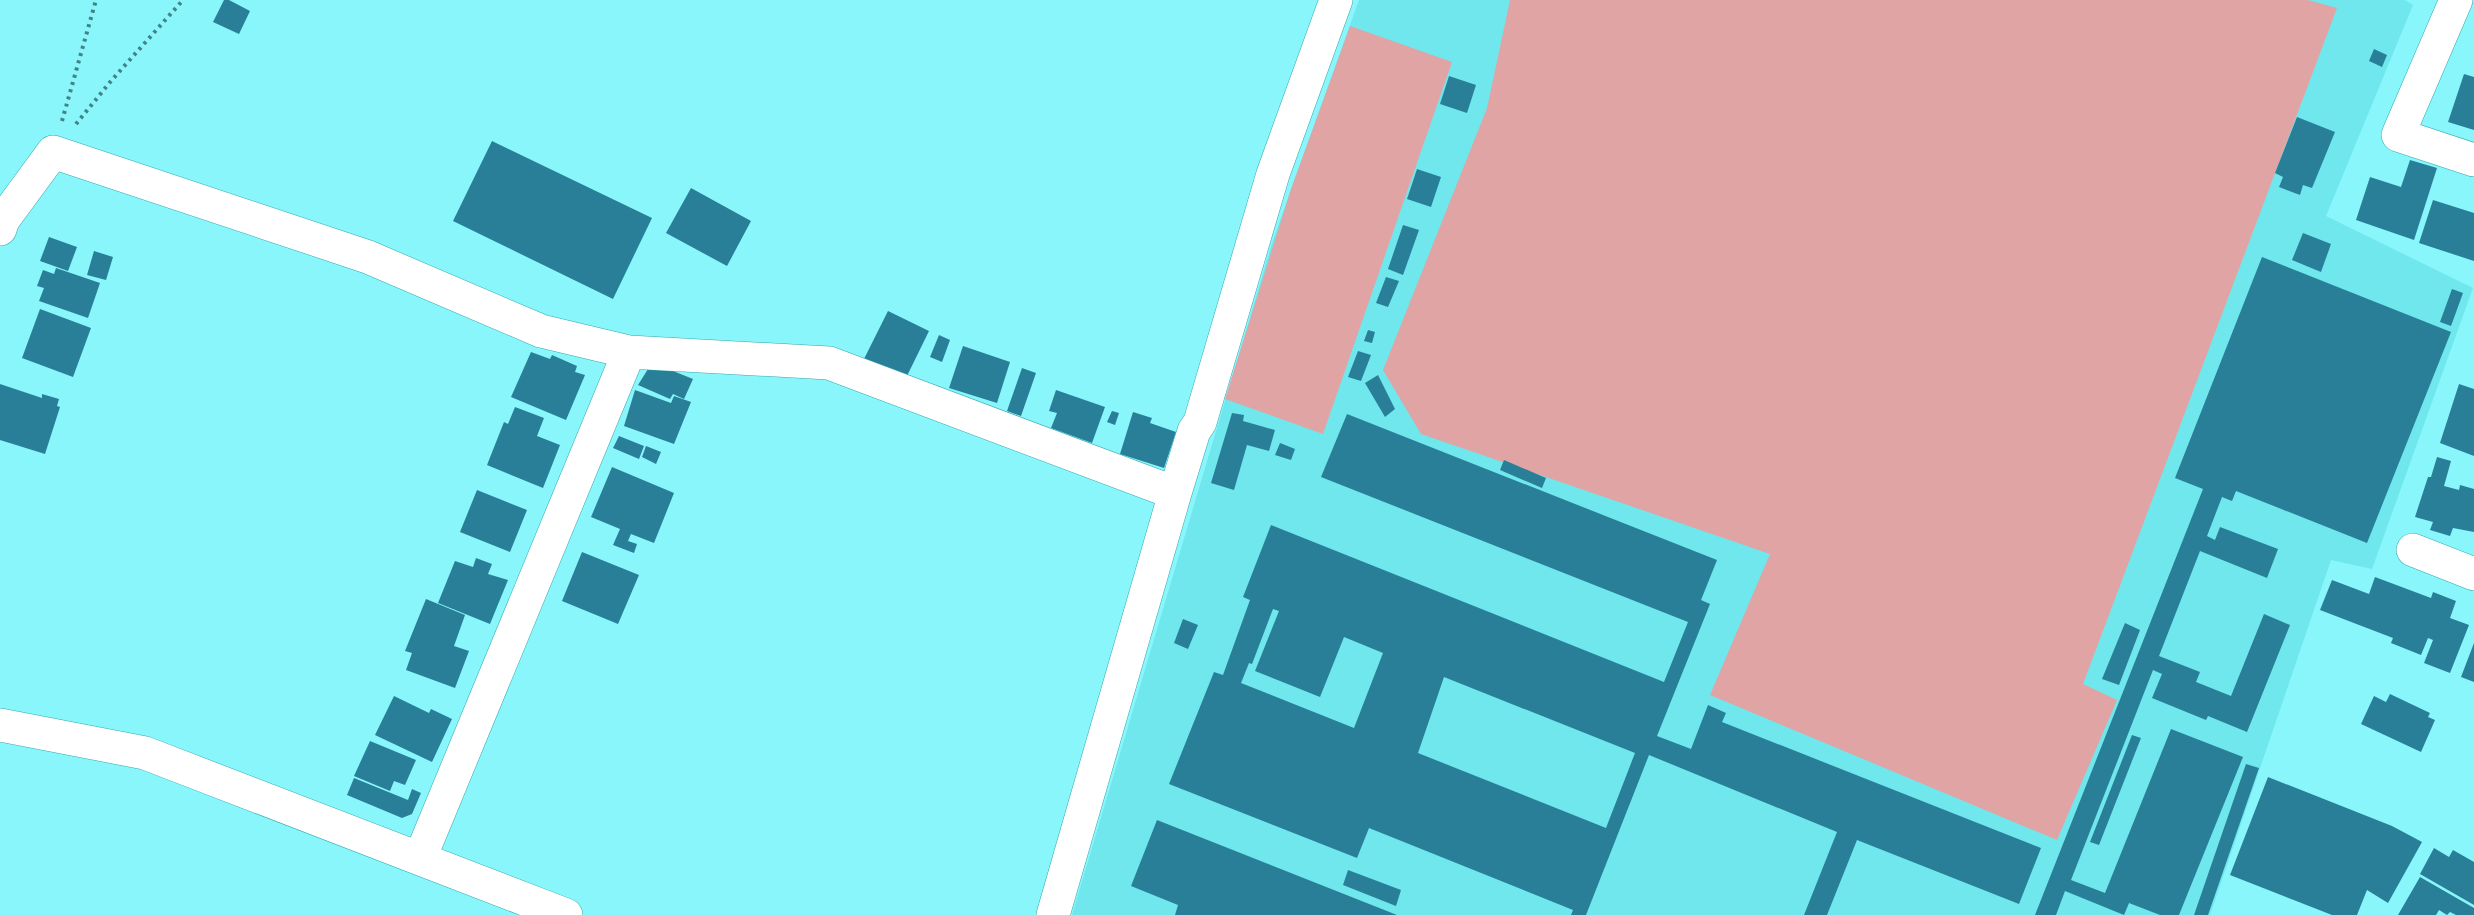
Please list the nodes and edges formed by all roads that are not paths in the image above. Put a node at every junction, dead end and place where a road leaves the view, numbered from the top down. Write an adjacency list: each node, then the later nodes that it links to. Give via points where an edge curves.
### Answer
1 (1336, 0): 6 (street, via 1273,174 1200,422)
2 (2456, 0): 3 (street, via 2398,135)
3 (2474, 160)
4 (0, 229): 5 (street, via 53,152 368,257 541,331)
5 (629, 352): 6 (street, via 830,363); 10 (street)
6 (1175, 493): 12 (street)
7 (2413, 550): 8 (street)
8 (2474, 574)
9 (0, 725): 10 (street, via 146,753)
10 (420, 858): 11 (street)
11 (566, 915)
12 (1053, 915)

